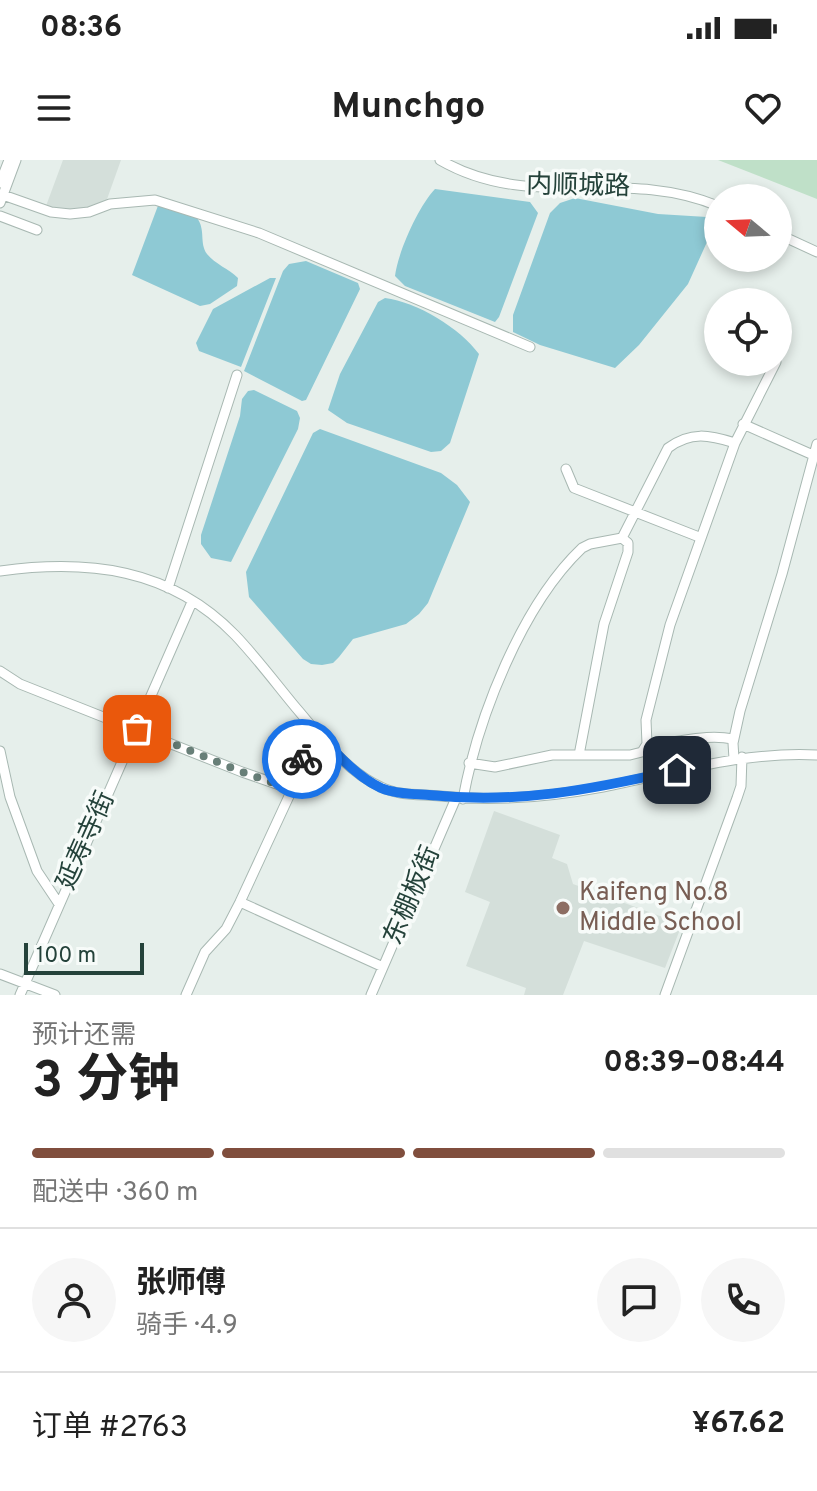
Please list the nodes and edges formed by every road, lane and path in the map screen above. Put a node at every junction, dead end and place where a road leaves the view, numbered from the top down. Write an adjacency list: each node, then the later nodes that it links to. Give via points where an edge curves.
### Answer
1 (9, 160): 4 (street)
2 (16, 160): 5 (street)
3 (440, 160): 6 (street, 内顺城路, via 497,184 649,188)
4 (0, 183)
5 (1, 199): 11 (street, via 70,214 155,200 259,233)
6 (704, 201)
7 (0, 216): 8 (street)
8 (37, 230)
9 (792, 240): 10 (street)
10 (817, 252)
11 (530, 347)
12 (237, 375): 23 (street)
13 (768, 376): 14 (street)
14 (743, 424): 15 (street); 17 (street)
15 (735, 443): 19 (street, via 705,434 675,442); 20 (street)
16 (817, 444): 17 (street)
17 (813, 455): 28 (street)
18 (566, 469): 19 (street, via 574,488)
19 (634, 512): 20 (street); 21 (street)
20 (699, 537): 29 (street, via 659,667 646,720)
21 (622, 538): 31 (street, via 628,552 604,624); 34 (street, 东棚板街, via 582,548 539,599 510,656)
22 (0, 571): 23 (street, via 44,565 91,567 136,575)
23 (168, 588): 24 (street)
24 (192, 602): 26 (street, via 234,634); 27 (street, 延寿寺街)
25 (0, 671): 27 (street, via 20,684)
26 (313, 727): 35 (street); 36 (street, via 379,787)
27 (137, 729): 35 (street); 38 (street, 延寿寺街)
28 (733, 739): 29 (street); 33 (street)
29 (647, 744): 31 (street, via 642,752 630,755)
30 (0, 751): 38 (street, 延寿寺街, via 37,871)
31 (579, 755): 34 (street, via 542,756 504,766)
32 (817, 755): 33 (street)
33 (738, 758): 36 (street, via 552,795); 46 (street, via 741,786)
34 (469, 763): 36 (street, 东棚板街)
35 (291, 789): 37 (street)
36 (459, 798): 39 (street, 东棚板街)
37 (240, 902): 39 (street); 44 (street, via 226,929 205,952)
38 (59, 904): 41 (street, 延寿寺街)
39 (383, 967): 45 (street, 东棚板街)
40 (0, 974): 41 (street)
41 (25, 983): 42 (street, 延寿寺街); 43 (street)
42 (20, 995)
43 (55, 995)
44 (186, 995)
45 (371, 995)
46 (665, 995)

